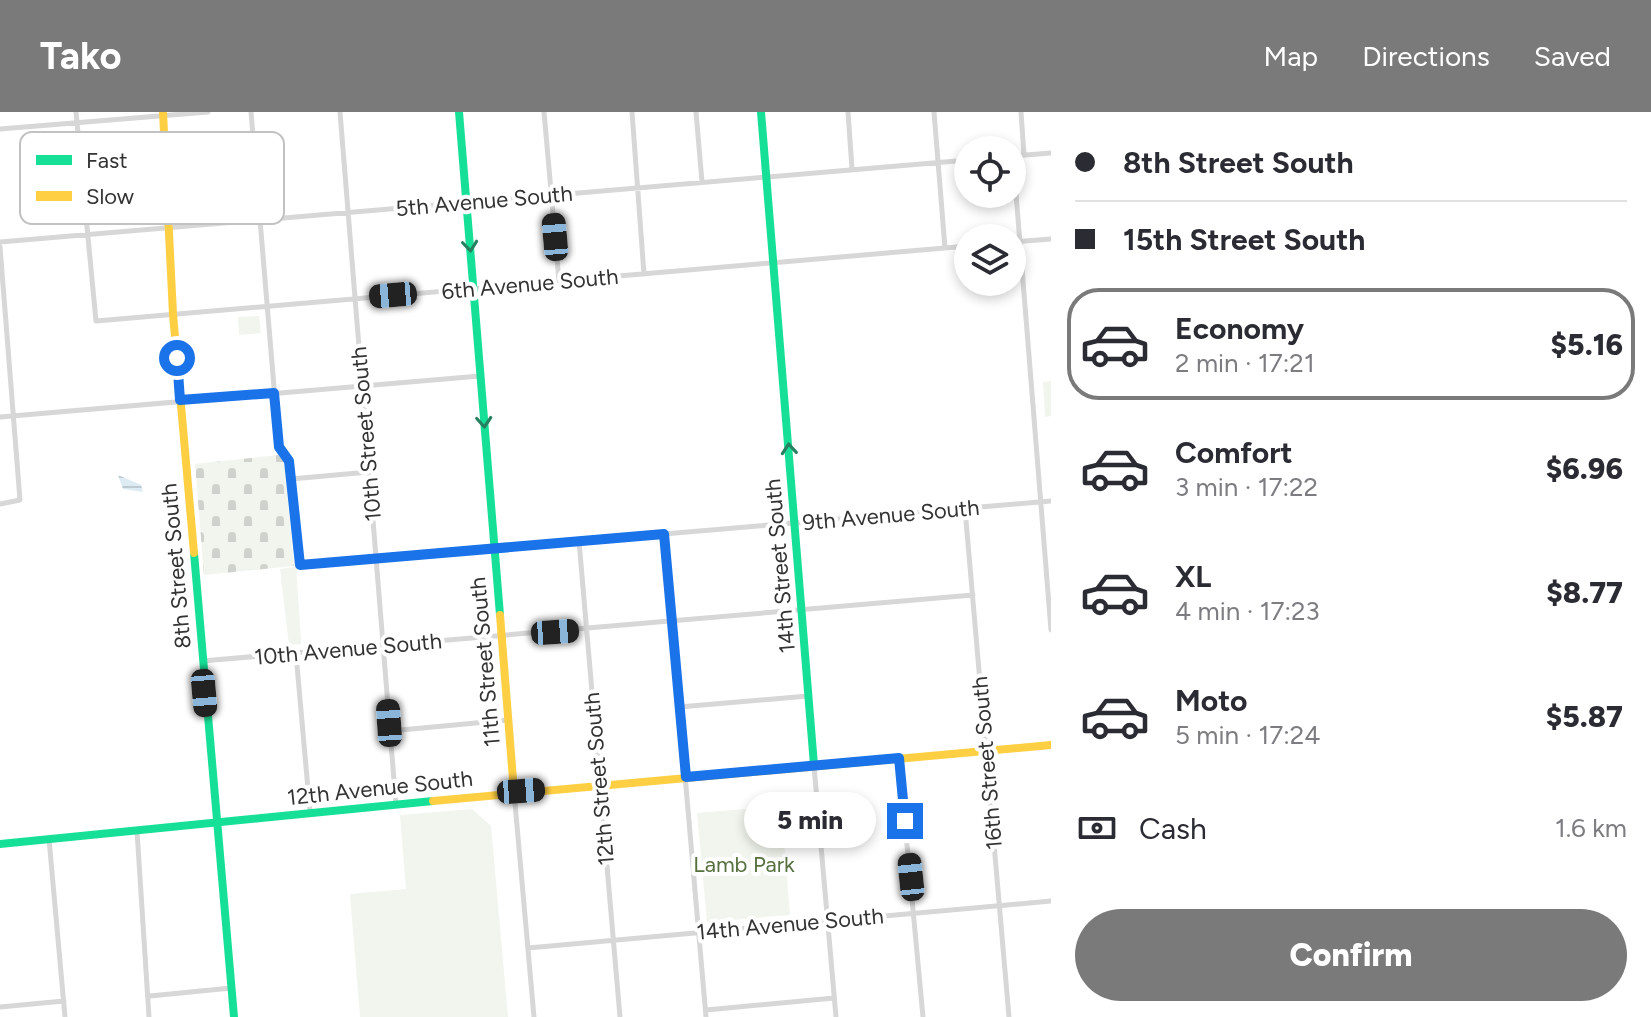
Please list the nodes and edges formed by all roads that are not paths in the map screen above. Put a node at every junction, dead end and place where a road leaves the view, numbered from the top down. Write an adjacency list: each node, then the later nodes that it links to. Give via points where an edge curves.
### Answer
1 (76, 112): 14 (street)
2 (208, 112): 13 (street)
3 (251, 112): 17 (street)
4 (340, 112): 29 (street, 10th Street South)
5 (459, 112): 28 (street, 11th Street South)
6 (544, 112): 27 (street)
7 (632, 112): 26 (street)
8 (696, 112): 25 (street)
9 (761, 112): 24 (street, 14th Street South)
10 (848, 112): 23 (street)
11 (934, 112): 22 (street)
12 (1021, 112): 18 (street)
13 (163, 114): 14 (street)
14 (77, 123): 15 (street); 16 (street)
15 (0, 129)
16 (78, 132)
17 (253, 132)
18 (1023, 136)
19 (1051, 153): 20 (street)
20 (1026, 155)
21 (954, 161): 22 (street, 5th Avenue South)
22 (938, 162): 23 (street, 5th Avenue South); 41 (street)
23 (852, 169): 24 (street, 5th Avenue South)
24 (767, 177): 25 (street, 5th Avenue South); 42 (street, 14th Street South)
25 (702, 182): 26 (street, 5th Avenue South)
26 (637, 187): 27 (street, 5th Avenue South); 43 (street)
27 (551, 195): 28 (street, 5th Avenue South); 44 (street)
28 (466, 203): 29 (street, 5th Avenue South); 45 (street, 11th Street South, one-way to 45)
29 (348, 213): 30 (street, 5th Avenue South); 47 (street, 10th Street South)
30 (284, 219)
31 (87, 224): 36 (street)
32 (168, 224): 35 (street, 8th Street South)
33 (214, 224): 35 (street, 5th Avenue South)
34 (260, 224): 48 (street)
35 (168, 227): 36 (street, 5th Avenue South); 49 (street, 8th Street South)
36 (88, 234): 39 (street, 5th Avenue South); 49 (street, 6th Avenue South, via 96,321)
37 (1051, 239): 38 (street)
38 (1026, 241)
39 (0, 244): 54 (street)
40 (954, 247): 41 (street, 6th Avenue South)
41 (945, 248): 42 (street, 6th Avenue South)
42 (774, 264): 43 (street, 6th Avenue South); 62 (street, 14th Street South, one-way to 42)
43 (644, 274): 44 (street, 6th Avenue South)
44 (559, 281): 45 (street, 6th Avenue South)
45 (475, 288): 47 (street, 6th Avenue South); 50 (street, 11th Street South)
46 (1024, 296): 59 (street)
47 (355, 299): 48 (street, 6th Avenue South); 51 (street, 10th Street South)
48 (268, 306): 49 (street, 6th Avenue South); 52 (street)
49 (173, 314): 53 (street, 8th Street South)
50 (480, 376): 51 (street); 65 (street, 11th Street South, one-way to 65)
51 (362, 386): 52 (street); 56 (street, 10th Street South)
52 (274, 393): 53 (street); 57 (street, via 279,447 289,461)
53 (180, 400): 54 (street); 75 (street, 8th Street South)
54 (14, 416): 55 (street); 60 (street, via 20,500)
55 (0, 417)
56 (369, 472): 57 (street); 66 (street, 10th Street South)
57 (291, 479): 66 (street, 9th Avenue South, via 300,565)
58 (1051, 501): 59 (street, 9th Avenue South)
59 (1040, 502): 61 (street, 9th Avenue South); 71 (street)
60 (0, 504)
61 (965, 509): 62 (street, 9th Avenue South); 67 (street, 16th Street South)
62 (795, 523): 63 (street, 9th Avenue South); 68 (street, 14th Street South)
63 (664, 534): 64 (street, 9th Avenue South); 69 (street)
64 (579, 541): 65 (street, 9th Avenue South); 70 (street, 12th Street South)
65 (494, 549): 66 (street, 9th Avenue South); 72 (street, 11th Street South)
66 (376, 559): 73 (street, 10th Street South)
67 (973, 595): 68 (street, 10th Avenue South); 81 (street, 16th Street South)
68 (801, 610): 69 (street, 10th Avenue South); 76 (street, 14th Street South)
69 (672, 622): 70 (street, 10th Avenue South); 77 (street)
70 (585, 629): 72 (street, 10th Avenue South); 85 (street, 12th Street South)
71 (1051, 630)
72 (501, 636): 73 (street, 10th Avenue South); 78 (street, 11th Street South)
73 (383, 646): 74 (street, 10th Avenue South); 79 (street, 10th Street South)
74 (296, 654): 75 (street, 10th Avenue South); 88 (street)
75 (201, 662): 89 (street, 8th Street South)
76 (808, 696): 77 (street); 83 (street, 14th Street South)
77 (679, 707): 84 (street)
78 (508, 720): 79 (street); 86 (street, 11th Street South)
79 (390, 731): 87 (street, 10th Street South)
80 (1051, 745): 81 (street, 12th Avenue South)
81 (985, 751): 82 (street, 12th Avenue South); 94 (street, 16th Street South)
82 (899, 758): 83 (street, 12th Avenue South); 95 (street)
83 (814, 765): 84 (street, 12th Avenue South); 96 (street, 14th Street South)
84 (686, 777): 85 (street, 12th Avenue South); 97 (street)
85 (600, 785): 86 (street, 12th Avenue South); 98 (street, 12th Street South)
86 (514, 792): 87 (street, 12th Avenue South); 99 (street, 11th Street South)
87 (396, 805): 88 (street, 12th Avenue South)
88 (310, 812): 89 (street, 12th Avenue South)
89 (217, 824): 90 (street, 12th Avenue South); 100 (street, 8th Street South)
90 (137, 831): 91 (street, 12th Avenue South); 101 (street)
91 (49, 839): 92 (street, 12th Avenue South); 103 (street)
92 (0, 844)
93 (1051, 901): 94 (street, 14th Avenue South)
94 (999, 906): 95 (street, 14th Avenue South); 113 (street, 16th Street South)
95 (914, 913): 96 (street, 14th Avenue South); 112 (street)
96 (828, 921): 97 (street, 14th Avenue South); 102 (street, 14th Street South)
97 (699, 933): 98 (street, 14th Avenue South); 105 (street)
98 (614, 941): 99 (street, 14th Avenue South); 110 (street, 12th Street South)
99 (528, 948): 109 (street, 11th Street South)
100 (231, 988): 101 (street); 108 (street, 8th Street South)
101 (150, 996): 107 (street)
102 (834, 998): 105 (street); 111 (street, 14th Street South)
103 (64, 1001): 104 (street); 106 (street)
104 (0, 1007)
105 (706, 1014)
106 (65, 1017)
107 (149, 1017)
108 (234, 1017)
109 (534, 1017)
110 (620, 1017)
111 (836, 1017)
112 (923, 1017)
113 (1009, 1017)

